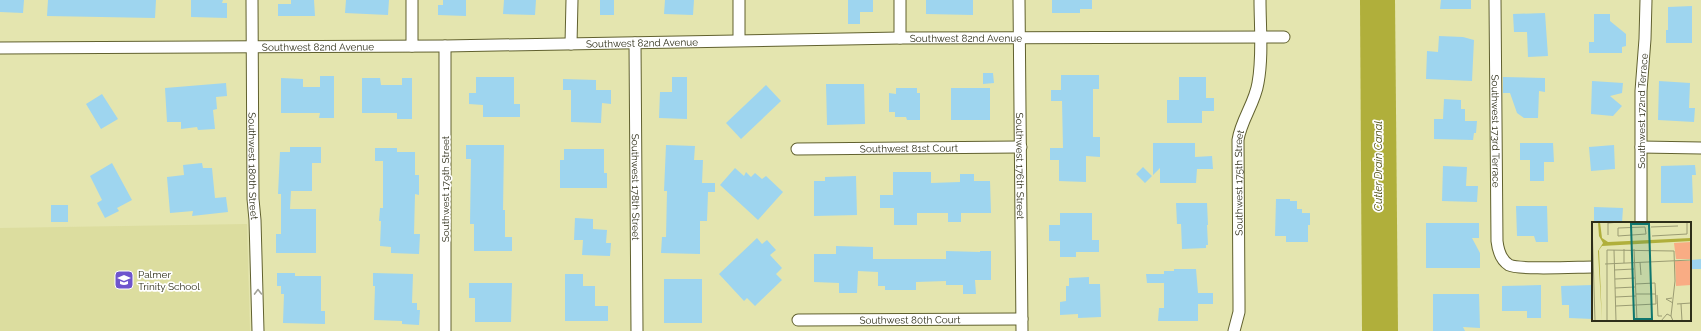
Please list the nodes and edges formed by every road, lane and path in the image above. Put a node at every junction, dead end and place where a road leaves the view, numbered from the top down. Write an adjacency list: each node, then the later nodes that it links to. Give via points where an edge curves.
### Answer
1 (252, 0): 19 (street, Southwest 180th Street)
2 (412, 0): 17 (street)
3 (572, 0): 16 (street)
4 (739, 0): 14 (street)
5 (900, 0): 13 (street)
6 (1018, 0): 10 (street, Southwest 176th Street)
7 (1260, 0): 11 (street, Southwest 175th Street)
8 (1495, 0): 26 (street, Southwest 173rd Terrace, via 1497,241 1500,254 1513,266 1520,267)
9 (1646, 0): 22 (street, Southwest 172nd Terrace)
10 (1019, 37): 11 (street, Southwest 82nd Avenue); 13 (street, Southwest 82nd Avenue); 21 (street, Southwest 176th Street)
11 (1260, 37): 12 (street, Southwest 82nd Avenue); 33 (street, Southwest 175th Street, via 1258,83 1238,140 1239,312)
12 (1284, 37)
13 (900, 38): 14 (street, Southwest 82nd Avenue)
14 (739, 40): 15 (street, Southwest 82nd Avenue)
15 (635, 43): 16 (street, Southwest 82nd Avenue); 31 (street, Southwest 178th Street)
16 (571, 44): 18 (street, Southwest 82nd Avenue)
17 (412, 46): 18 (street, Southwest 82nd Avenue); 19 (street, Southwest 82nd Avenue)
18 (445, 46): 30 (street, Southwest 179th Street)
19 (253, 47): 20 (street, Southwest 82nd Avenue); 29 (street, Southwest 180th Street, one-way to 19, via 253,199)
20 (0, 48)
21 (1021, 147): 24 (street, Southwest 81st Court); 27 (street, Southwest 176th Street)
22 (1641, 147): 23 (street); 25 (street, Southwest 172nd Terrace)
23 (1701, 148)
24 (797, 149)
25 (1641, 222)
26 (1592, 267)
27 (1022, 319): 28 (street, Southwest 80th Court); 32 (street, Southwest 176th Street)
28 (798, 320)
29 (258, 331)
30 (445, 331)
31 (637, 331)
32 (1022, 331)
33 (1234, 331)

